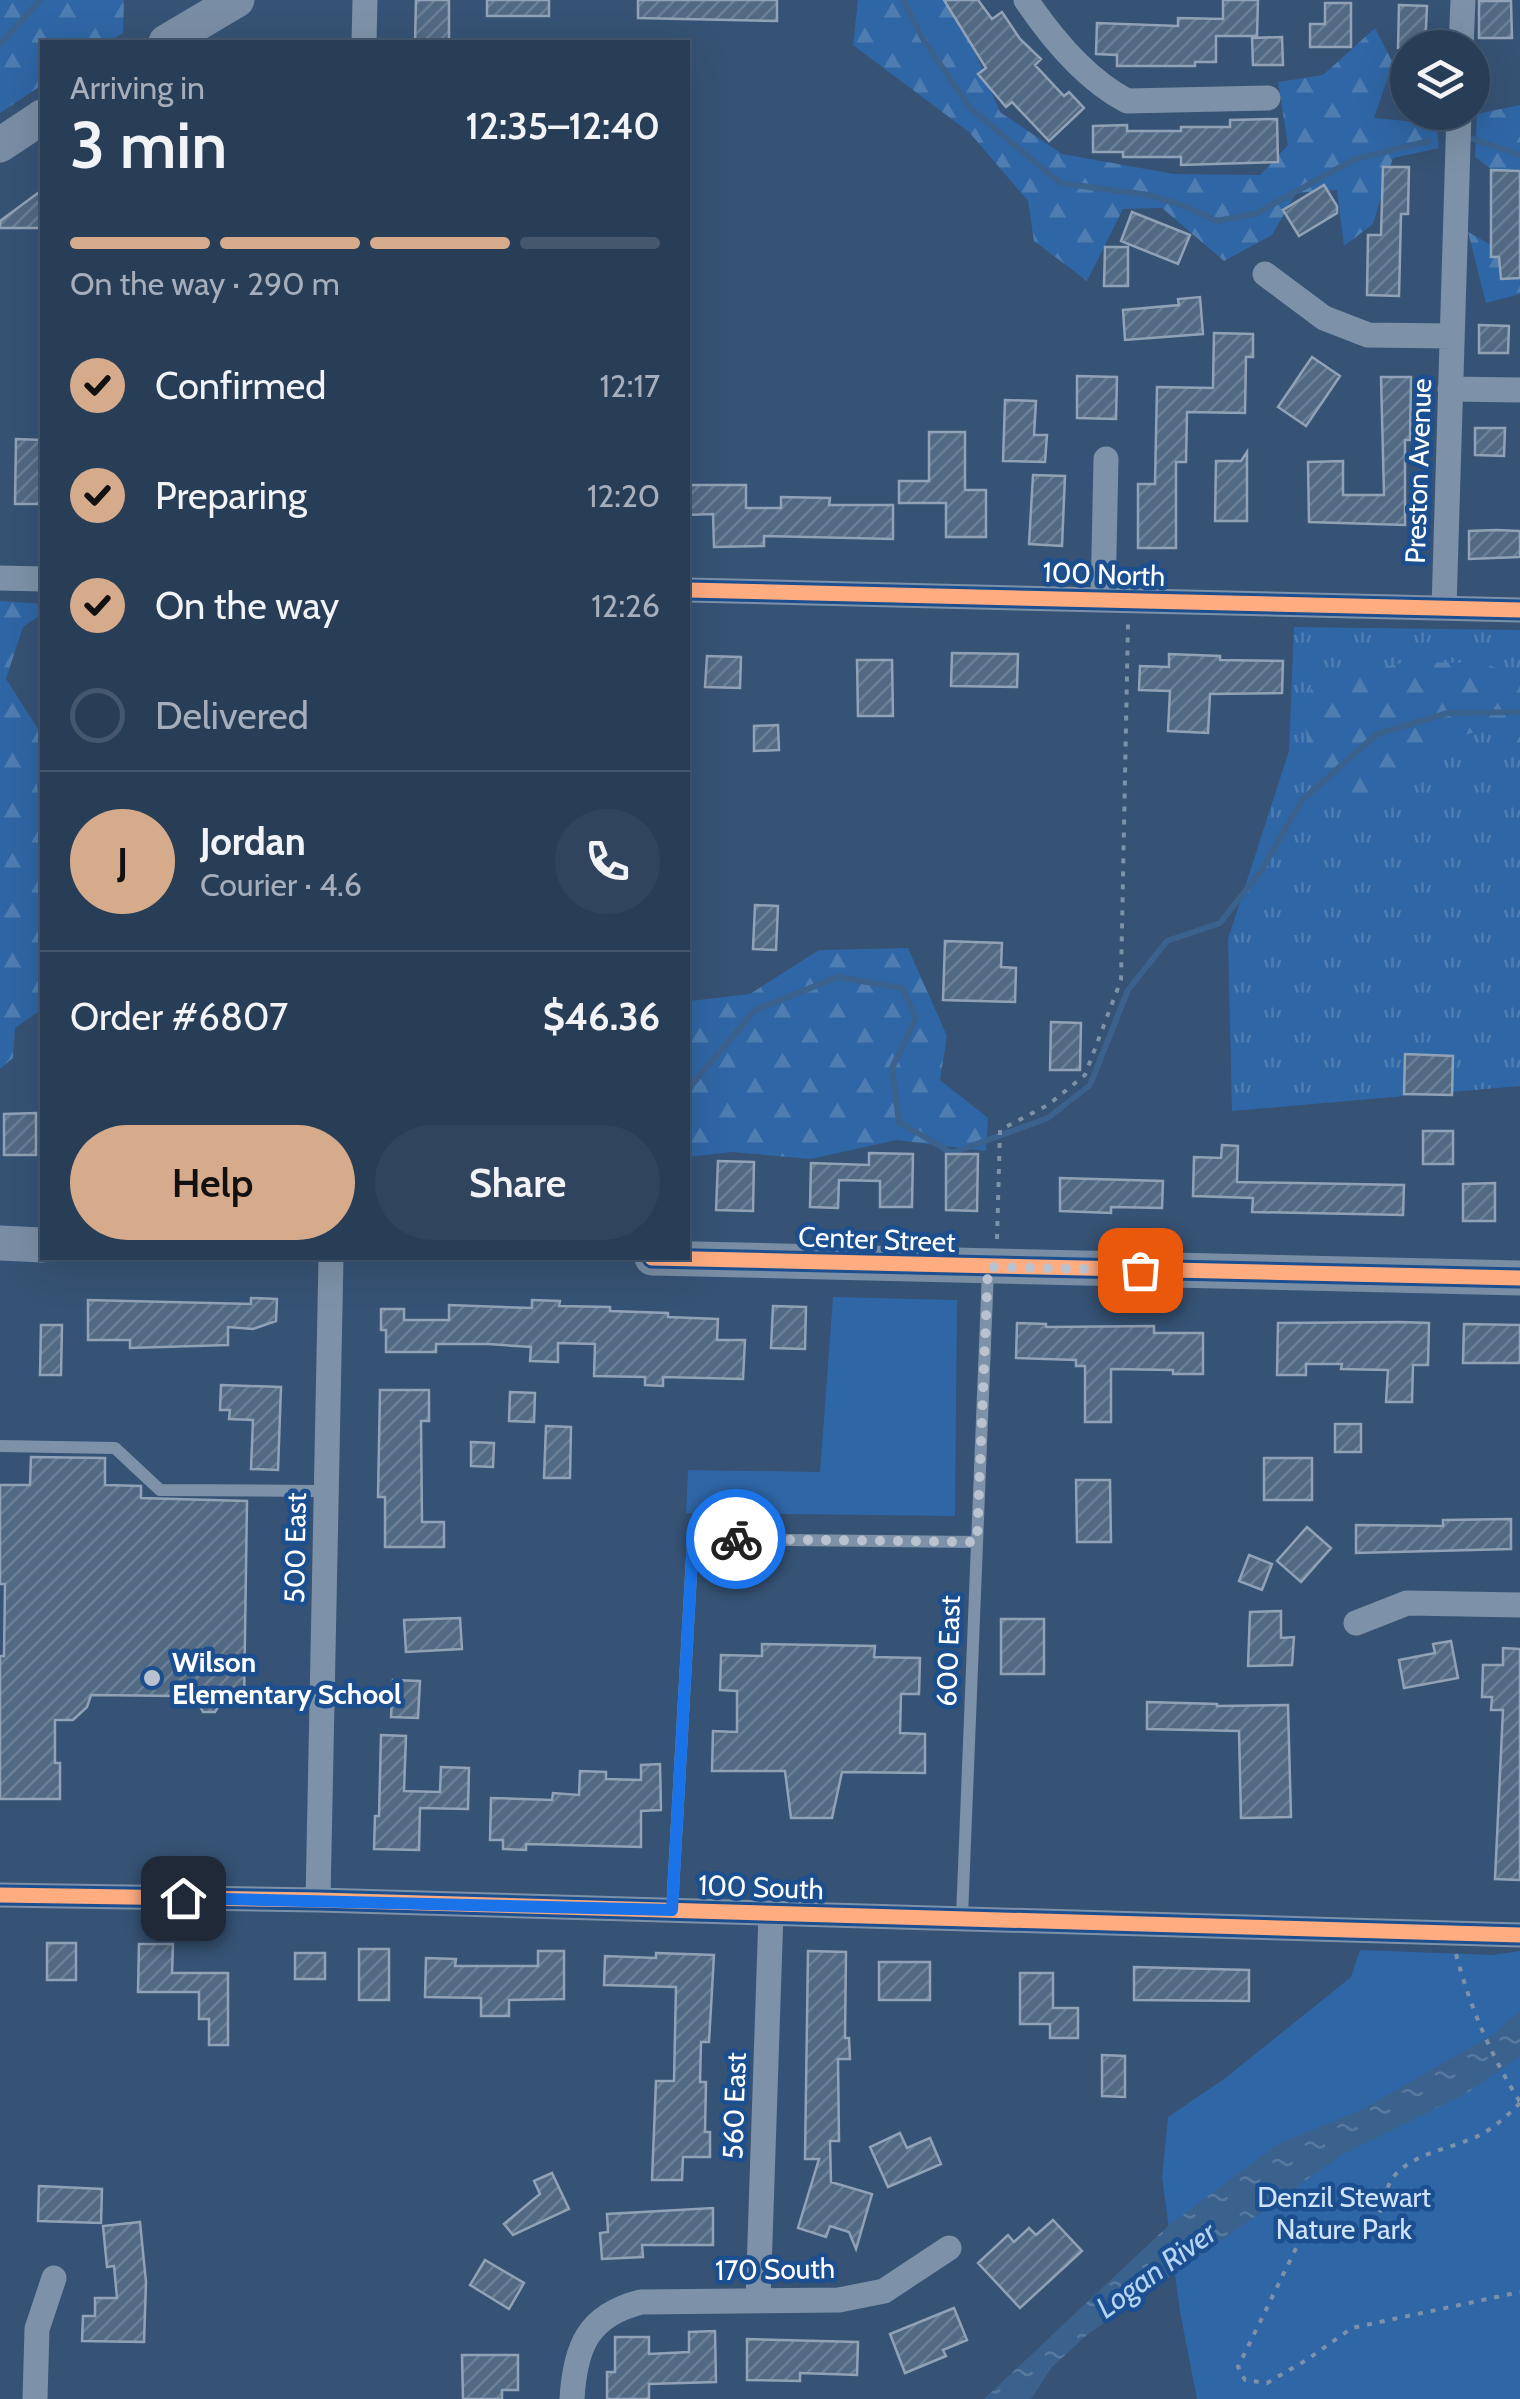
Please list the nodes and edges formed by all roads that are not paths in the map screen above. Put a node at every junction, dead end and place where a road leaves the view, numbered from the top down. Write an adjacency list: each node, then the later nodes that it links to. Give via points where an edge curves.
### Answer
1 (237, 0): 6 (street)
2 (365, 0): 7 (street)
3 (1026, 0): 8 (street, via 1106,90 1127,101)
4 (1463, 0): 5 (street)
5 (1462, 30)
6 (169, 40)
7 (364, 40)
8 (1268, 98)
9 (40, 117): 11 (street)
10 (1458, 130): 13 (street, Preston Avenue)
11 (0, 145)
12 (1264, 274): 13 (street, via 1324,318 1368,334)
13 (1451, 336): 14 (street, Preston Avenue)
14 (1450, 389): 15 (street); 21 (street, Preston Avenue)
15 (1520, 390)
16 (1106, 459): 20 (street)
17 (0, 578): 18 (street)
18 (40, 579)
19 (690, 590): 20 (street, 100 North)
20 (1104, 598): 21 (street, 100 North)
21 (1444, 608): 22 (street, 100 North)
22 (1520, 610)
23 (0, 1244): 24 (street)
24 (40, 1244)
25 (993, 1253): 26 (street, Center Street); 28 (street, Center Street); 31 (lane, 600 East)
26 (690, 1257)
27 (331, 1260): 30 (street, 500 East)
28 (1520, 1278)
29 (0, 1446): 30 (lane, via 116,1448 160,1490)
30 (326, 1490): 35 (street, 500 East)
31 (977, 1542): 36 (lane, via 693,1539); 38 (lane, 600 East)
32 (1520, 1605): 33 (street, via 1407,1602)
33 (1356, 1623)
34 (0, 1895): 35 (street, 100 South)
35 (318, 1900): 36 (street, 100 South)
36 (672, 1910): 37 (street, 100 South)
37 (771, 1913): 38 (street, 100 South); 42 (street, 560 East)
38 (962, 1917): 39 (street, 100 South)
39 (1520, 1935)
40 (948, 2248): 42 (street, 170 South, via 884,2290 840,2300)
41 (54, 2278): 43 (street, via 37,2329)
42 (758, 2300): 44 (street, 170 South, via 614,2308 595,2323 576,2360)
43 (35, 2399)
44 (572, 2399)

